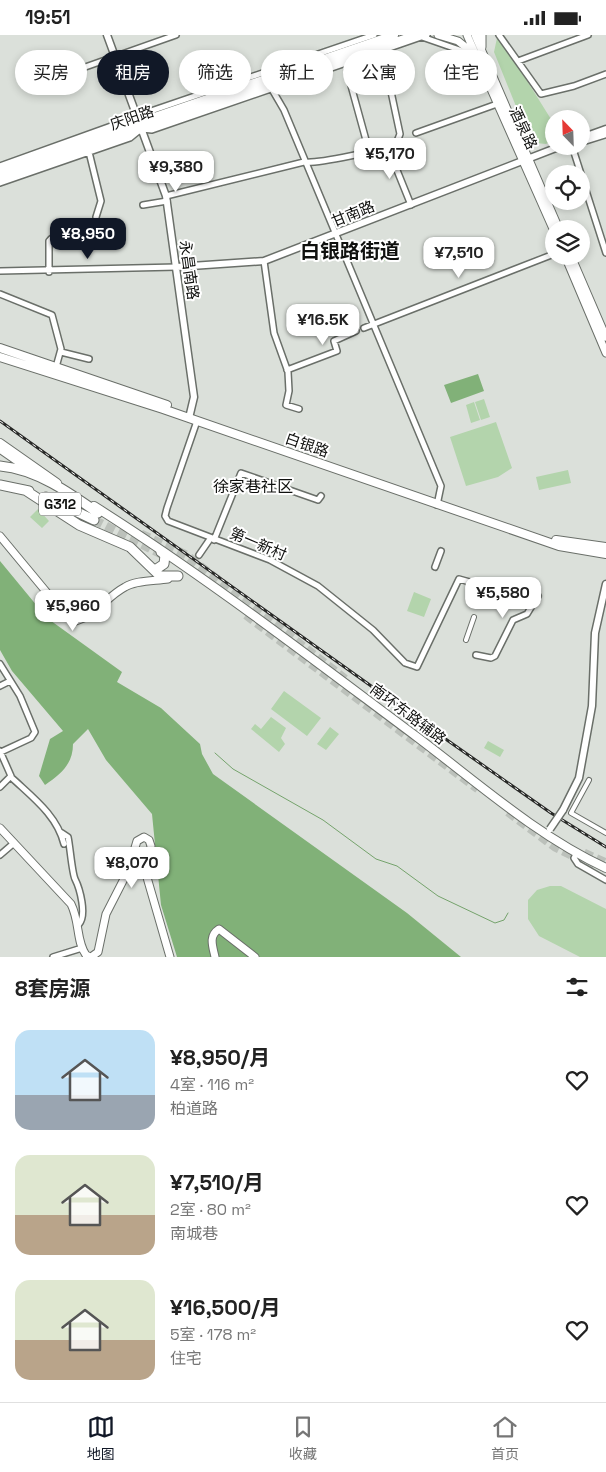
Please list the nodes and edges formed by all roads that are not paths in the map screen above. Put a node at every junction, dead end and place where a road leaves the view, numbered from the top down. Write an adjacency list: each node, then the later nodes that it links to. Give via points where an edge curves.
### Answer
1 (107, 35): 13 (street, 永昌南路)
2 (176, 35): 14 (street)
3 (374, 35): 30 (street, via 148,112)
4 (394, 35): 30 (main road, 庆阳路)
5 (438, 35): 16 (main road)
6 (467, 35): 17 (main road, 酒泉路)
7 (475, 35): 18 (main road, 酒泉路)
8 (482, 35): 19 (main road)
9 (499, 35): 20 (street, 酒泉路)
10 (588, 35): 20 (street)
11 (422, 36): 12 (main road, 庆阳路); 15 (street)
12 (380, 49): 21 (main road, 庆阳路); 36 (street, via 400,134 400,139)
13 (112, 50)
14 (132, 50)
15 (466, 50)
16 (473, 50)
17 (476, 50)
18 (478, 50)
19 (480, 50)
20 (518, 61): 22 (street, 酒泉路, via 541,94)
21 (333, 66)
22 (606, 74)
23 (261, 91): 30 (main road, 庆阳路)
24 (128, 95): 30 (street, 永昌南路)
25 (275, 95): 41 (street)
26 (354, 95): 37 (street)
27 (493, 95): 29 (main road, 酒泉路)
28 (497, 95): 40 (main road, 酒泉路)
29 (496, 104): 32 (street); 40 (main road, 酒泉路)
30 (140, 126): 39 (street, via 130,138); 42 (street, via 125,121); 43 (main road, 庆阳路); 44 (main road, 庆阳路); 46 (street, 永昌南路)
31 (606, 129): 34 (street)
32 (416, 133)
33 (606, 134): 35 (street)
34 (590, 135)
35 (590, 139)
36 (388, 147): 37 (street); 49 (street)
37 (369, 151): 41 (street)
38 (545, 152): 40 (street, 甘南路)
39 (89, 153): 45 (street); 60 (street, via 101,201 96,229 90,233 51,238)
40 (525, 160): 49 (street, 甘南路); 50 (main road, 酒泉路); 51 (main road, 酒泉路)
41 (304, 162): 46 (street); 52 (street)
42 (0, 165)
43 (0, 170)
44 (0, 177)
45 (0, 183)
46 (166, 199): 48 (street); 58 (street, 永昌南路)
47 (590, 202): 53 (street)
48 (143, 205)
49 (411, 205): 52 (street, 甘南路)
50 (550, 220)
51 (555, 220)
52 (336, 235): 55 (street, 甘南路); 62 (street)
53 (606, 253)
54 (545, 258): 62 (street)
55 (264, 261): 58 (street, 甘南路); 74 (street, via 274,333)
56 (568, 265): 69 (main road)
57 (575, 265): 65 (main road)
58 (177, 267): 60 (street); 78 (street, 永昌南路, via 194,397)
59 (0, 271): 60 (street)
60 (49, 272)
61 (0, 294): 67 (street, via 52,315)
62 (372, 325): 63 (street); 89 (street, via 441,486)
63 (364, 328)
64 (356, 331): 74 (street, via 334,341 337,351)
65 (606, 337)
66 (0, 348): 73 (main road)
67 (61, 351): 71 (street); 73 (street)
68 (0, 353): 75 (main road, 白银路)
69 (606, 353)
70 (0, 357): 75 (main road, 白银路)
71 (89, 359)
72 (0, 361): 77 (main road, via 164,415)
73 (56, 367): 77 (main road)
74 (287, 369): 76 (street, via 286,405)
75 (163, 407): 77 (main road, 白银路)
76 (299, 409)
77 (180, 413): 78 (main road, 白银路)
78 (189, 416): 79 (main road, 白银路); 89 (main road, 白银路)
79 (197, 421): 89 (main road, 白银路); 91 (street, via 165,516 171,523)
80 (0, 437): 84 (main road)
81 (0, 443): 84 (main road)
82 (0, 448): 85 (highway)
83 (0, 466): 85 (highway, G312)
84 (37, 467): 94 (main road, 南环东路辅路)
85 (53, 484): 87 (highway, G312, via 96,517)
86 (0, 485): 87 (highway, G312)
87 (25, 490): 98 (highway, via 78,525 130,547)
88 (321, 496): 91 (street, 第一新村, via 318,500 241,473)
89 (438, 502): 92 (main road, 白银路, via 560,542); 95 (main road, 白银路, via 559,547)
90 (0, 536): 99 (main road, via 63,612 76,621 94,613 113,594 129,585)
91 (212, 539): 96 (street); 104 (street, 第一新村, via 270,560 318,586 369,627 405,663 417,667 459,579 527,598 538,596 527,614 513,620 495,656)
92 (606, 547)
93 (440, 551): 97 (street)
94 (162, 552): 98 (highway, via 164,564 155,570); 100 (main road, 南环东路辅路)
95 (606, 554)
96 (199, 555)
97 (435, 567)
98 (152, 568): 99 (highway, via 160,576)
99 (178, 576): 100 (main road)
100 (197, 576): 113 (main road, 南环东路辅路)
101 (606, 584): 113 (street, bridge, via 595,633 592,706 579,778)
102 (474, 617): 103 (street)
103 (466, 640)
104 (476, 655)
105 (0, 664): 106 (street)
106 (10, 681): 107 (street); 108 (street, via 35,732 31,739)
107 (0, 686)
108 (1, 752): 109 (street)
109 (11, 777): 111 (street); 114 (street, via 50,814)
110 (589, 780): 115 (street, via 571,813)
111 (0, 787)
112 (0, 828): 116 (main road)
113 (548, 831): 118 (main road, 南环东路辅路)
114 (62, 833): 117 (street); 122 (street, via 68,837 80,890 82,921)
115 (606, 833)
116 (14, 843): 119 (street); 122 (main road, via 71,904)
117 (64, 844)
118 (576, 854): 120 (main road, 南环东路辅路); 121 (street, via 574,858 578,864)
119 (0, 855)
120 (606, 868)
121 (606, 880)
122 (78, 924): 123 (main road)
123 (86, 954): 124 (street); 125 (main road, via 98,952 106,914 128,871 137,841 144,837 151,847 146,873)
124 (53, 957)
125 (170, 957)
126 (215, 957): 127 (main road, via 212,938 219,929)
127 (255, 957)

